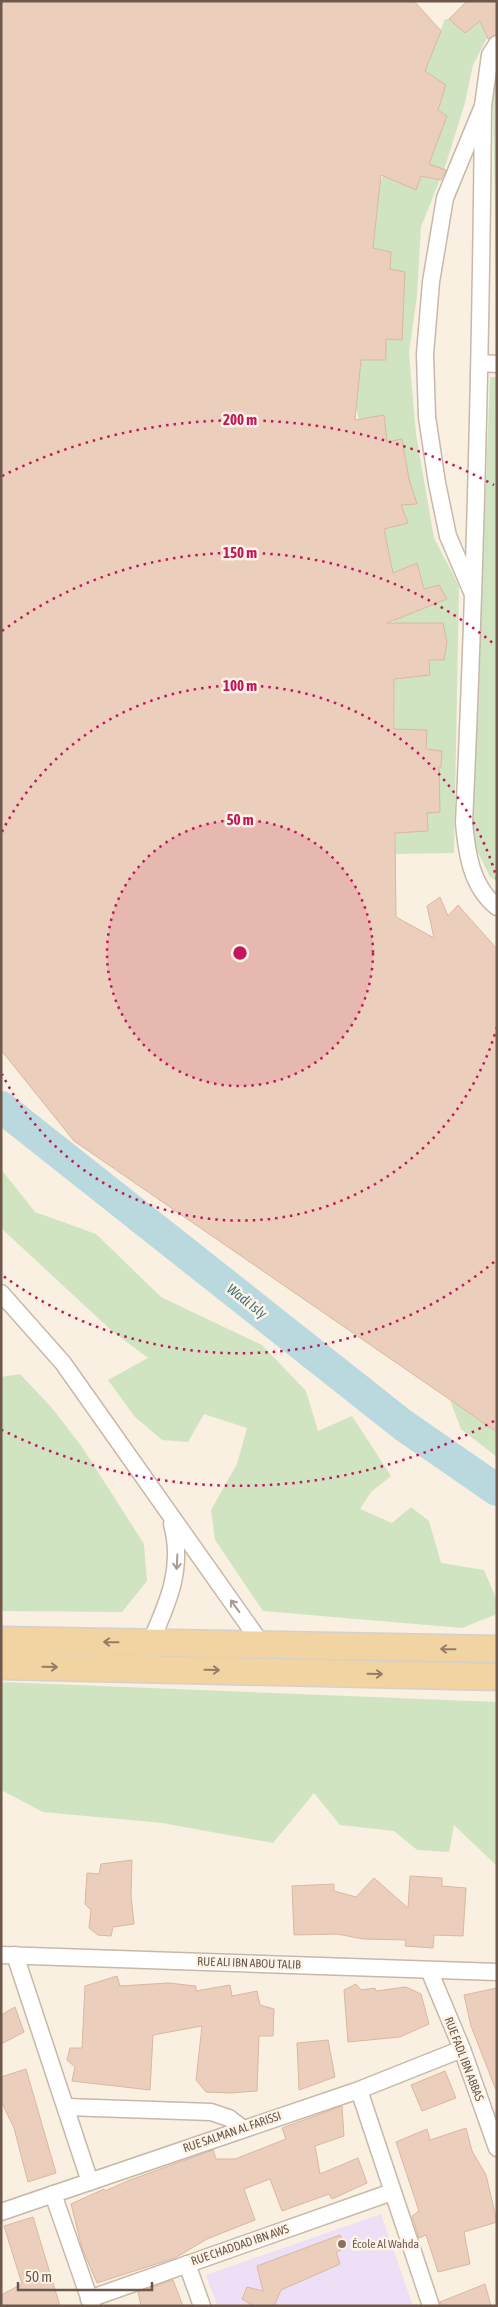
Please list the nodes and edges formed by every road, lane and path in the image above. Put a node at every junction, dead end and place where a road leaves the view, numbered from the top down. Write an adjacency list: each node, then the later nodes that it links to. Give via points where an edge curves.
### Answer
1 (497, 44): 2 (street, via 490,54)
2 (483, 106): 3 (street); 4 (street, via 445,198 431,282 425,354 427,417 437,483 448,536)
3 (489, 363): 4 (street)
4 (475, 598): 5 (street, via 464,823 467,856 476,881 489,901)
5 (497, 906)
6 (1, 1293): 7 (street, via 63,1363)
7 (169, 1514): 9 (street, one-way to 9, via 177,1542 178,1564 168,1604); 10 (street, one-way to 7)
8 (1, 1640): 9 (main road, one-way to 8)
9 (150, 1643): 10 (main road)
10 (263, 1646): 11 (main road, one-way to 10)
11 (497, 1650)
12 (1, 1666): 13 (main road, one-way to 13)
13 (497, 1678)
14 (8, 1955): 15 (street, RUE ALI IBN ABOU TALIB); 19 (street)
15 (429, 1970): 16 (street, RUE ALI IBN ABOU TALIB); 17 (street, RUE FADL IBN ABBAS)
16 (497, 1972)
17 (462, 2049): 18 (street, RUE SALMAN AL FARISSI); 21 (street, RUE FADL IBN ABBAS)
18 (359, 2090): 20 (street, RUE SALMAN AL FARISSI); 23 (street)
19 (66, 2107): 20 (street, via 211,2112 229,2118); 22 (street)
20 (242, 2128): 22 (street, RUE SALMAN AL FARISSI)
21 (497, 2148)
22 (90, 2182): 24 (street, RUE SALMAN AL FARISSI)
23 (392, 2192): 26 (street, RUE CHADDAD IBN AWS); 29 (street)
24 (53, 2194): 25 (street, RUE SALMAN AL FARISSI); 27 (street)
25 (1, 2212)
26 (187, 2264): 27 (street, RUE CHADDAD IBN AWS); 28 (street)
27 (90, 2302)
28 (202, 2306)
29 (431, 2306)

